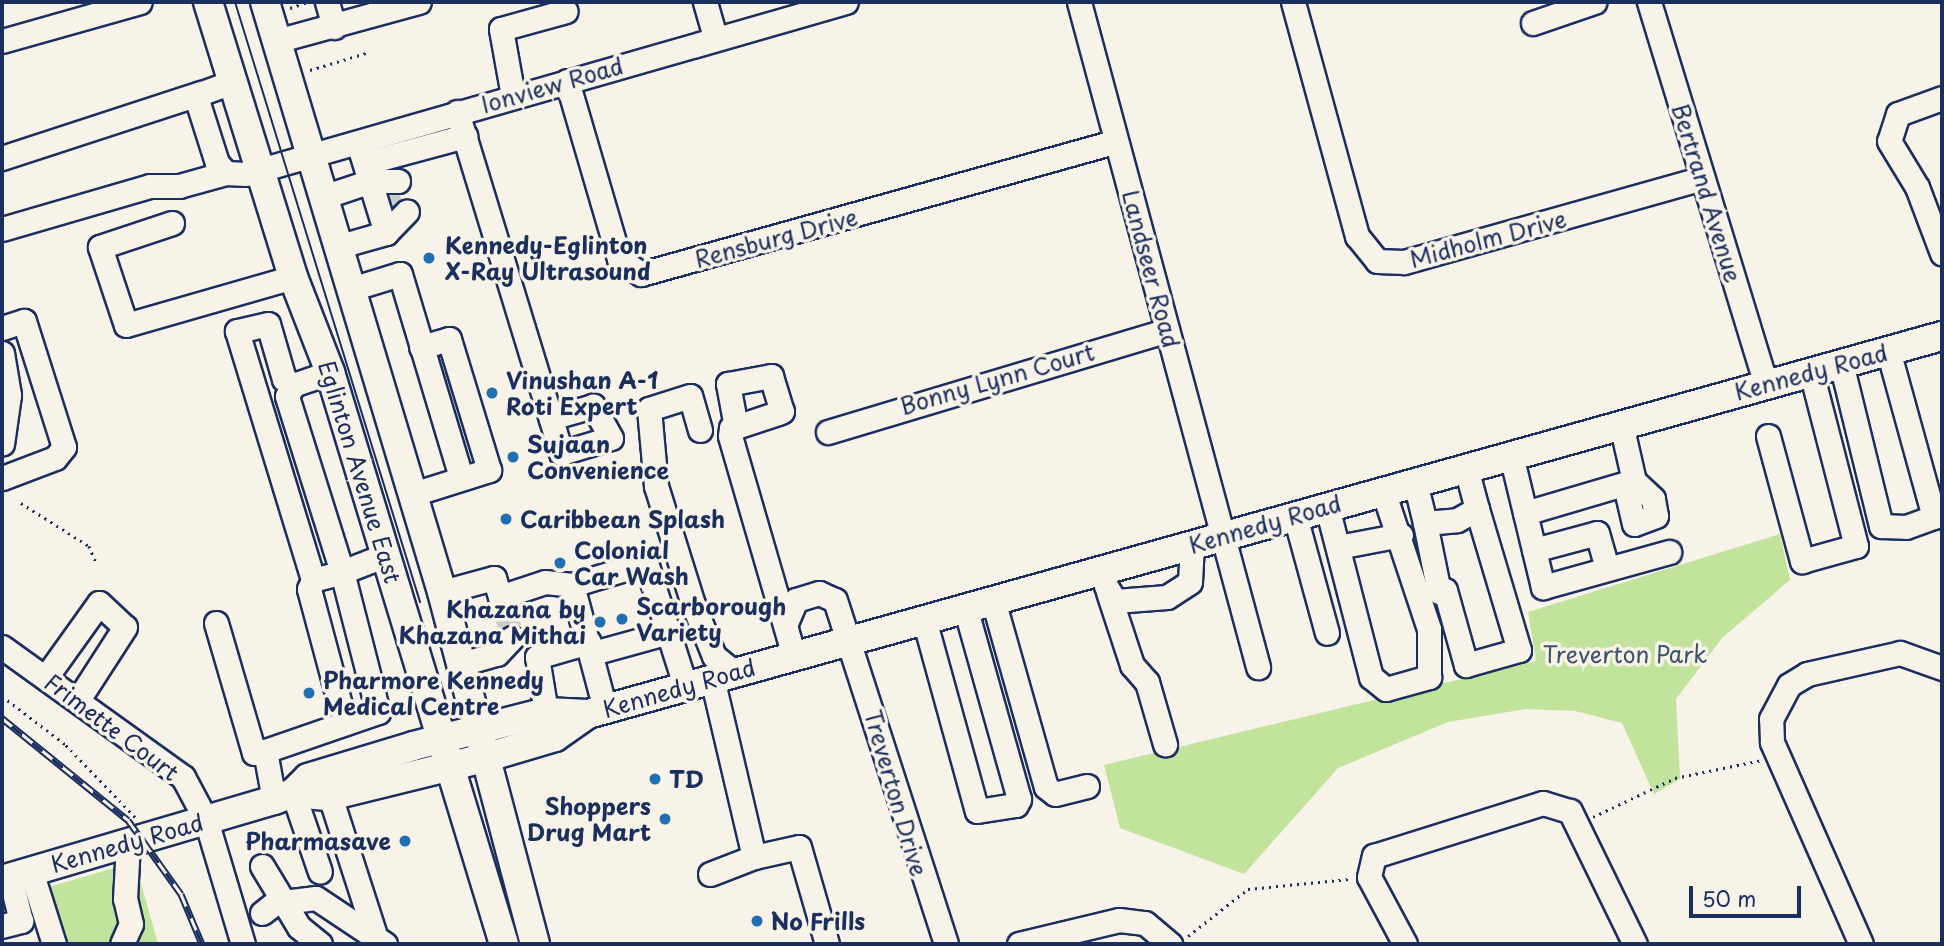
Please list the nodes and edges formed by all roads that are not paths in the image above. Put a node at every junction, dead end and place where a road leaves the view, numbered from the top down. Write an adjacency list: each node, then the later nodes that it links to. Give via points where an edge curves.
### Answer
1 (140, 2): 16 (street)
2 (208, 2): 19 (main road, Eglinton Avenue East)
3 (265, 2): 17 (main road, Eglinton Avenue East)
4 (327, 2): 14 (street)
5 (419, 2): 14 (street)
6 (705, 2): 15 (street)
7 (846, 2): 15 (street, Ionview Road)
8 (1079, 2): 26 (street, Landseer Road)
9 (1293, 2): 32 (street, Midholm Drive, via 1357,236 1377,261 1404,262)
10 (1594, 2): 13 (street)
11 (1649, 2): 32 (street, Bertrand Avenue)
12 (566, 11): 21 (street, via 501,29)
13 (1533, 23)
14 (334, 27): 17 (street)
15 (715, 38): 18 (street, Ionview Road)
16 (2, 41)
17 (276, 41): 27 (main road, Eglinton Avenue East)
18 (567, 81): 21 (street, Ionview Road); 26 (street, Rensburg Drive, via 620,260 641,274)
19 (232, 82): 20 (street); 30 (main road, Eglinton Avenue East)
20 (201, 93): 29 (street); 31 (street, via 204,131)
21 (513, 96): 23 (street, Ionview Road)
22 (1942, 98): 38 (street, via 1898,114 1889,141 1917,187)
23 (457, 112): 24 (street); 25 (street, Ionview Road)
24 (465, 136): 28 (street); 55 (street)
25 (358, 139): 27 (street, Ionview Road); 34 (street)
26 (1116, 141): 42 (street, Landseer Road)
27 (313, 152): 30 (street, Ionview Road); 33 (main road, Eglinton Avenue East)
28 (402, 153): 34 (street); 34 (street)
29 (2, 158)
30 (259, 170): 31 (street, Ionview Road); 39 (main road, Eglinton Avenue East)
31 (226, 173): 36 (street, Ionview Road, via 179,186 150,186)
32 (1702, 178): 49 (street, Bertrand Avenue)
33 (326, 197): 34 (street); 37 (main road, Eglinton Avenue East)
34 (389, 198): 37 (street)
35 (172, 223): 39 (street, via 100,247 126,325)
36 (2, 229)
37 (340, 246): 40 (main road, Eglinton Avenue East)
38 (1942, 253)
39 (293, 277): 47 (main road, Eglinton Avenue East)
40 (351, 289): 68 (main road, Eglinton Avenue East); 68 (street, via 400,274 461,477)
41 (2, 328): 50 (street, via 24,321)
42 (1167, 330): 59 (street, Bonny Lynn Court); 76 (street, Landseer Road)
43 (1942, 335): 44 (main road, Kennedy Road)
44 (1888, 350): 46 (main road, Kennedy Road); 46 (street, via 1934,517 1906,527 1881,526)
45 (2, 353): 52 (street)
46 (1840, 363): 48 (main road, Kennedy Road)
47 (330, 372): 51 (street); 82 (main road, Eglinton Avenue East)
48 (1811, 372): 49 (main road, Kennedy Road); 54 (street)
49 (1766, 384): 56 (main road, Kennedy Road)
50 (44, 385): 52 (street); 65 (street, via 64,447 55,458)
51 (293, 386): 53 (street); 53 (street, via 284,379 268,324 236,331); 84 (street, via 287,396)
52 (9, 395): 61 (street)
53 (253, 399): 85 (street)
54 (1821, 412): 60 (street, via 1856,546 1802,561); 62 (street, via 1834,421)
55 (551, 418)
56 (1621, 425): 63 (main road, Kennedy Road); 69 (street, via 1634,481)
57 (736, 427): 92 (street, via 730,436)
58 (700, 430): 105 (street, via 690,396 649,409 651,464 689,591)
59 (828, 432)
60 (1768, 436)
61 (2, 444)
62 (1845, 452)
63 (1511, 455): 64 (main road, Kennedy Road); 72 (street)
64 (1466, 468): 66 (main road, Kennedy Road); 71 (street)
65 (2, 478)
66 (1415, 482): 67 (main road, Kennedy Road); 74 (street)
67 (1383, 491): 70 (main road, Kennedy Road); 77 (street)
68 (413, 494): 88 (main road, Eglinton Avenue East)
69 (1587, 495): 72 (street); 75 (street)
70 (1327, 507): 73 (main road, Kennedy Road); 79 (street)
71 (1477, 509): 74 (street, via 1457,520); 74 (street, via 1519,650 1466,665 1445,590 1439,592)
72 (1525, 513): 80 (street)
73 (1295, 516): 76 (main road, Kennedy Road); 96 (street)
74 (1425, 523)
75 (1597, 533): 80 (street); 83 (street)
76 (1224, 535): 78 (main road, Kennedy Road); 103 (street, Landseer Road)
77 (1401, 536): 79 (street); 79 (street, via 1429,629 1425,640 1432,674 1386,690 1371,677)
78 (1192, 544): 86 (main road, Kennedy Road); 86 (street, via 1190,582 1181,590 1148,602 1115,601)
79 (1338, 547)
80 (1534, 550): 83 (street, via 1543,587)
81 (1670, 552): 83 (street)
82 (386, 555): 84 (street); 113 (main road, Eglinton Avenue East)
83 (1607, 569)
84 (342, 572): 85 (street); 111 (street, via 378,712)
85 (313, 580): 111 (street, via 309,589)
86 (1104, 581): 89 (main road, Kennedy Road); 114 (street, via 1132,665 1147,682)
87 (572, 584): 91 (street, via 545,583); 95 (street, via 638,565 648,569); 99 (street)
88 (442, 592): 91 (street, via 494,578); 102 (main road, Eglinton Avenue East)
89 (993, 600): 90 (main road, Kennedy Road); 118 (street, via 1046,787 1055,794)
90 (965, 607): 93 (main road, Kennedy Road); 93 (street, via 1019,799 1016,805 977,811)
91 (507, 618): 101 (street); 102 (street, via 496,654)
92 (788, 618): 97 (street, Treverton Drive, via 796,600 819,593 835,600); 100 (street)
93 (924, 619): 97 (main road, Kennedy Road)
94 (216, 623): 115 (street, via 254,753)
95 (669, 632): 99 (street); 107 (street)
96 (1327, 632)
97 (850, 640): 100 (main road, Kennedy Road); 140 (street, Treverton Drive)
98 (2, 647): 106 (street, Frimette Court)
99 (591, 648): 101 (street); 109 (street)
100 (794, 656): 105 (main road, Kennedy Road)
101 (537, 657): 110 (street)
102 (461, 664): 112 (main road, Eglinton Avenue East)
103 (1258, 667)
104 (1942, 668): 144 (street, via 1900,653 1807,674 1775,704 1772,742)
105 (723, 675): 107 (main road, Kennedy Road); 123 (street)
106 (46, 677): 108 (street, Frimette Court); 108 (street, via 99,603 125,626)
107 (685, 685): 109 (main road, Kennedy Road)
108 (78, 701): 121 (street, Frimette Court, via 183,777)
109 (597, 711): 110 (main road, Kennedy Road); 116 (main road, Kennedy Road, via 555,737)
110 (546, 712): 112 (main road, Kennedy Road)
111 (345, 723): 115 (street)
112 (476, 730): 113 (main road, Kennedy Road); 116 (main road, Eglinton Avenue East)
113 (442, 739): 117 (main road, Eglinton Avenue East); 119 (main road, Kennedy Road, via 308,778)
114 (1165, 744)
115 (265, 751): 119 (street)
116 (484, 758): 117 (main road, Kennedy Road); 138 (main road, Eglinton Avenue East)
117 (450, 766): 120 (main road, Kennedy Road); 137 (main road, Eglinton Avenue East)
118 (1087, 786)
119 (284, 796): 120 (main road, Kennedy Road); 121 (main road, Kennedy Road); 125 (street)
120 (330, 796): 131 (street)
121 (206, 820): 122 (main road, Kennedy Road); 129 (street, Frimette Court)
122 (132, 830): 127 (main road, Kennedy Road); 134 (street, via 125,899 131,924)
123 (754, 857): 126 (street); 139 (street, via 799,848)
124 (262, 866): 128 (street)
125 (320, 872)
126 (710, 874)
127 (14, 876): 130 (street, via 22,921); 133 (street)
128 (277, 908): 129 (street); 131 (street, via 316,898); 136 (street)
129 (236, 921): 135 (street, Frimette Court)
130 (2, 926)
131 (379, 938)
132 (1176, 943): 141 (street, via 1145,923 1119,920)
133 (54, 944)
134 (122, 944)
135 (243, 944)
136 (320, 944)
137 (504, 944)
138 (535, 944)
139 (827, 944)
140 (946, 944)
141 (1019, 944)
142 (1405, 944): 143 (street, via 1368,877 1374,856 1543,803 1559,805 1578,823)
143 (1635, 944)
144 (1861, 944)

